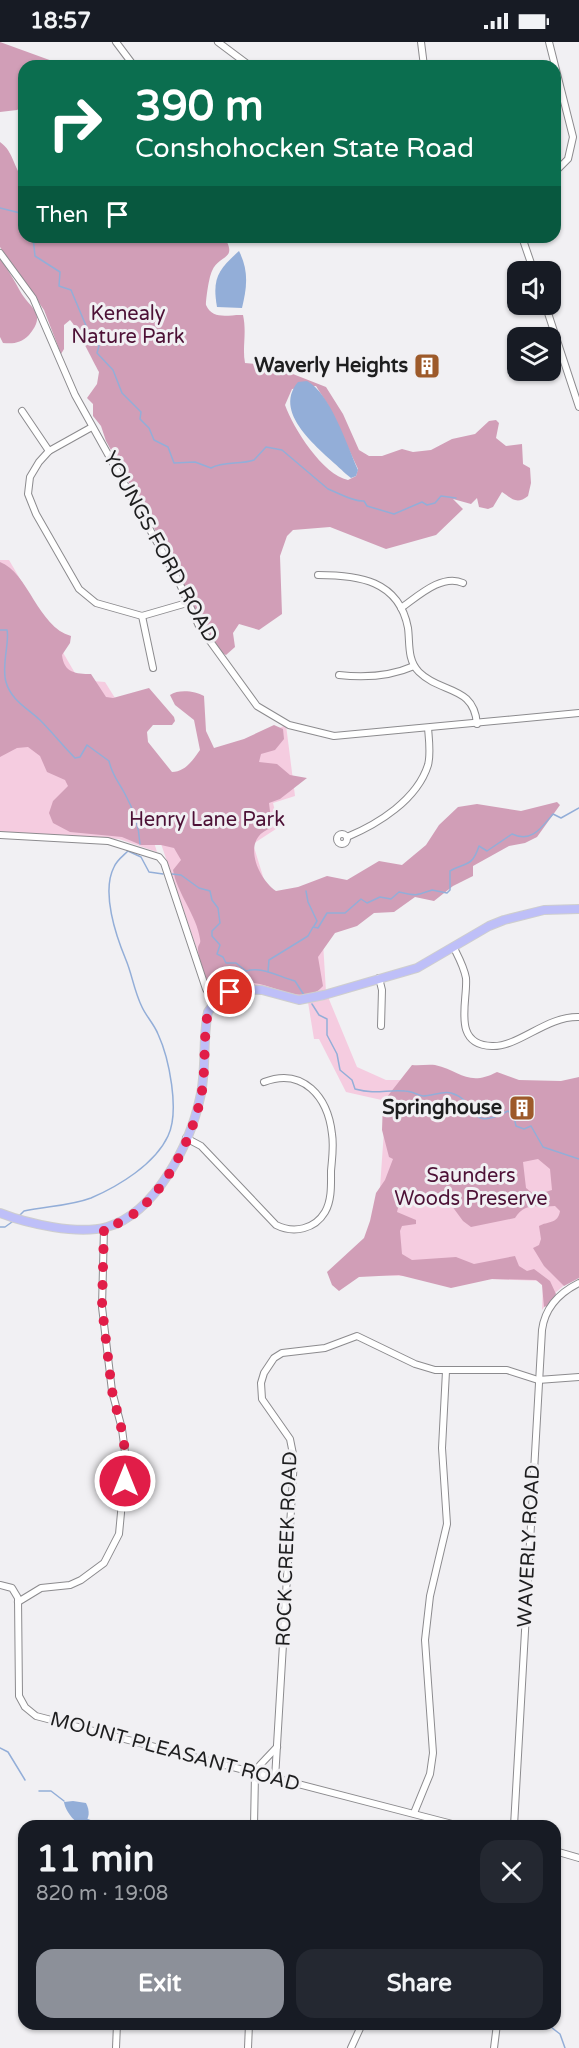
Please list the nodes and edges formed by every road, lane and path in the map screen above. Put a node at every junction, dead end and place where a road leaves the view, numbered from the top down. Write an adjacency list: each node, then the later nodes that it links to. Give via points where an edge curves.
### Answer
1 (116, 42): 5 (street)
2 (218, 42): 6 (street)
3 (421, 42): 7 (street)
4 (549, 42): 8 (street)
5 (130, 60)
6 (242, 60)
7 (423, 60)
8 (554, 60)
9 (561, 86): 10 (street)
10 (576, 142): 11 (street)
11 (561, 166)
12 (524, 243): 14 (street)
13 (0, 253): 18 (street, YOUNGS FORD ROAD, via 36,305)
14 (530, 261)
15 (549, 315): 16 (street)
16 (579, 407)
17 (22, 411): 19 (street)
18 (92, 427): 19 (street); 22 (street, YOUNGS FORD ROAD, via 178,580)
19 (50, 451): 24 (street, via 30,477 28,494 36,514 79,589 96,603)
20 (318, 575): 23 (street, via 366,578 379,585)
21 (462, 583): 23 (street, via 444,581)
22 (187, 603): 24 (street); 30 (street, YOUNGS FORD ROAD, via 252,701 281,721 334,736)
23 (401, 608): 25 (street)
24 (142, 616): 26 (street)
25 (414, 666): 27 (street, via 389,675); 29 (street, via 426,678 467,699 476,712)
26 (153, 668)
27 (339, 675)
28 (579, 713): 29 (street, YOUNGS FORD ROAD)
29 (477, 724): 30 (street, YOUNGS FORD ROAD)
30 (428, 728): 32 (street, via 428,765 415,788 381,819)
31 (0, 835): 36 (street, via 108,841 159,856 206,989)
32 (346, 837)
33 (579, 909): 34 (main road, via 544,910 504,921)
34 (454, 948): 35 (main road, via 410,971); 37 (street, via 466,980 463,1022 480,1043 502,1045 551,1022)
35 (379, 978): 36 (main road, via 303,1000 249,988); 38 (street)
36 (214, 1001): 40 (main road, via 207,1016 200,1099)
37 (579, 1017)
38 (381, 1026)
39 (264, 1082): 40 (street, via 282,1076 298,1078 309,1086 328,1115 333,1146 330,1197 324,1214 311,1226 294,1230 276,1225 201,1146)
40 (186, 1138): 42 (main road, via 169,1174 150,1198 126,1219)
41 (0, 1213): 42 (main road, via 46,1225)
42 (104, 1228): 48 (street, via 102,1307 112,1391 126,1460 119,1534 104,1563 81,1580 41,1588)
43 (579, 1283): 46 (street, WAVERLY ROAD, via 560,1295 546,1313)
44 (446, 1371): 46 (street, ROCK CREEK ROAD, via 507,1370); 49 (street, ROCK CREEK ROAD, via 415,1364 357,1336 326,1348 282,1353 264,1373 262,1399 290,1439 294,1459); 52 (street, via 442,1448 447,1524 430,1596 425,1640 433,1753 430,1774)
45 (579, 1377): 46 (street, ROCK CREEK ROAD)
46 (538, 1380): 55 (street, WAVERLY ROAD)
47 (0, 1585): 48 (street, via 15,1591)
48 (18, 1602): 50 (street, MOUNT PLEASANT ROAD, via 19,1696 30,1712)
49 (277, 1747): 50 (street); 51 (street, ROCK CREEK ROAD)
50 (255, 1774): 51 (street, MOUNT PLEASANT ROAD); 53 (street)
51 (275, 1779): 52 (street, MOUNT PLEASANT ROAD)
52 (414, 1813): 54 (street, MOUNT PLEASANT ROAD)
53 (254, 1820)
54 (439, 1820)
55 (514, 1820)
56 (561, 1853): 57 (street)
57 (579, 1858)
58 (117, 2030): 62 (street)
59 (249, 2030): 63 (street)
60 (359, 2030): 64 (street)
61 (496, 2030): 65 (street)
62 (116, 2048)
63 (248, 2048)
64 (351, 2048)
65 (494, 2048)

